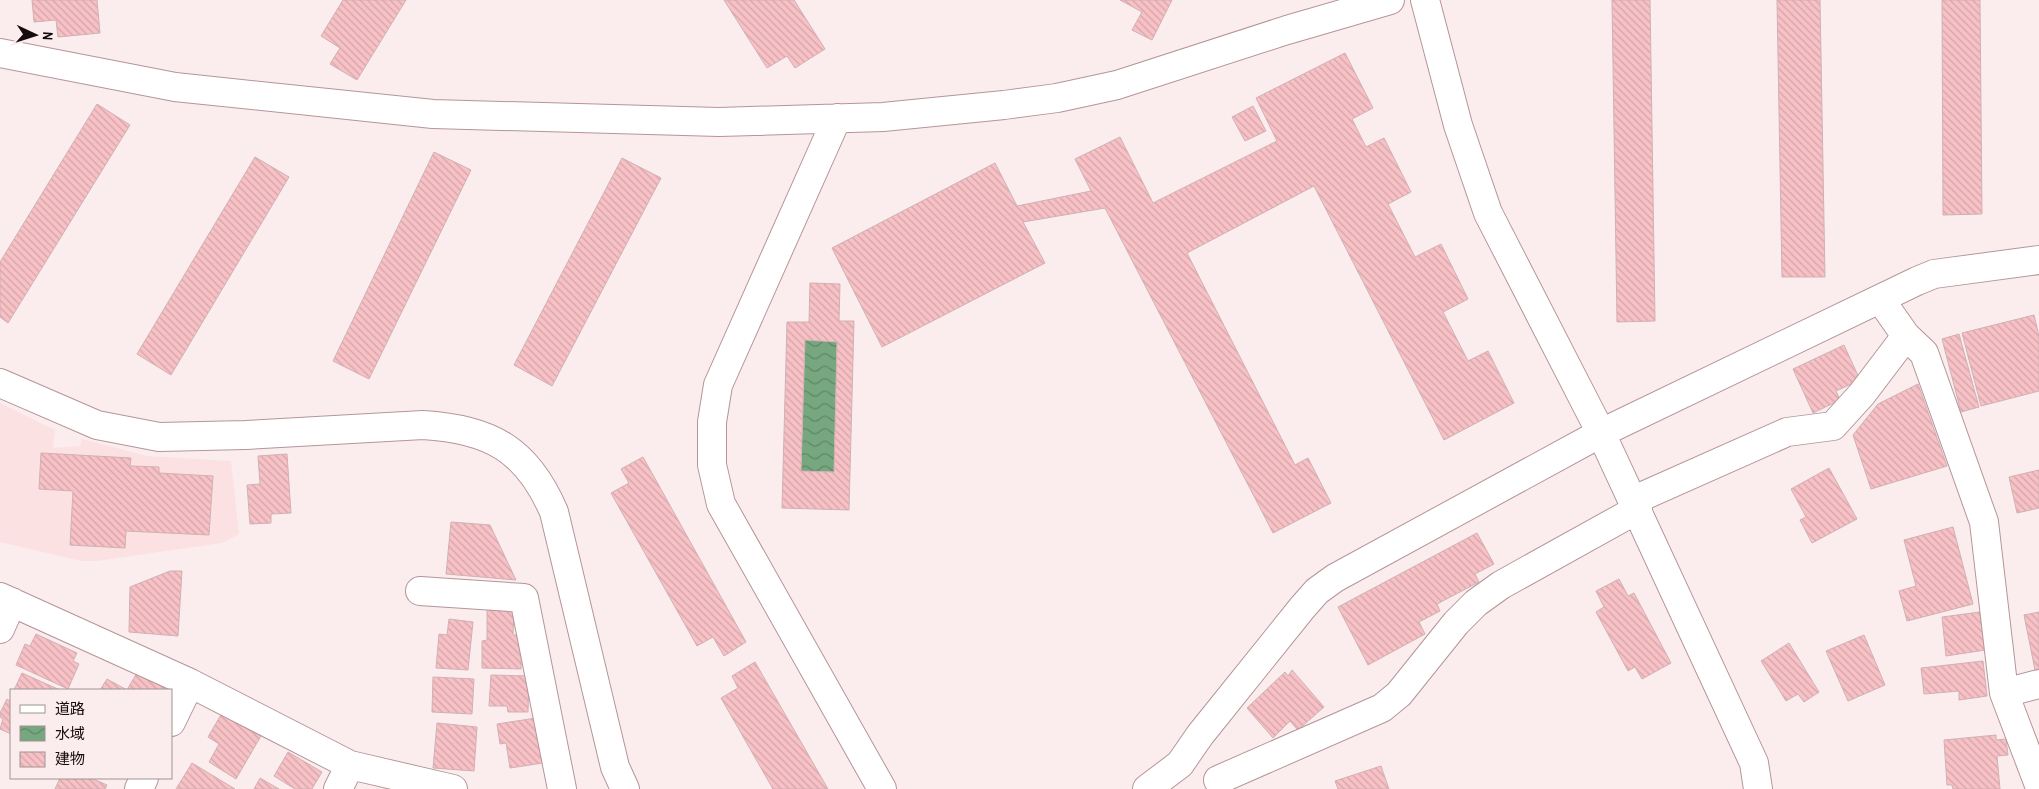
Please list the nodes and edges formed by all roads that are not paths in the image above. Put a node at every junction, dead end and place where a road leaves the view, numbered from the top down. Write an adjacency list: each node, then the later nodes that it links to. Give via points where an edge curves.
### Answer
1 (1390, 0): 4 (street, via 1117,85 1057,98 883,117)
2 (1425, 0): 9 (street, via 1458,125 1488,213)
3 (0, 52): 4 (street, via 175,87 433,114 719,122)
4 (837, 118): 26 (street, via 718,385 712,422 712,465 721,504)
5 (2039, 260): 6 (street, via 1934,274)
6 (1880, 299): 7 (street); 9 (street)
7 (1906, 336): 10 (street, via 1833,426 1787,432); 16 (street, via 1924,353 1984,522)
8 (0, 383): 25 (street, via 97,425 158,436 246,435 423,425 472,431 495,441 521,460 534,475 554,512 615,767)
9 (1601, 433): 10 (street); 18 (street, via 1317,591)
10 (1636, 505): 20 (street, via 1501,584 1476,603 1399,694 1382,708); 28 (street, via 1754,763)
11 (420, 591): 24 (street, via 524,598)
12 (6, 600): 13 (street); 14 (street)
13 (0, 629)
14 (190, 683): 17 (street); 19 (street)
15 (2039, 684): 16 (street)
16 (2004, 693): 21 (street)
17 (172, 720)
18 (1200, 735): 20 (street); 27 (street, via 1180,764)
19 (350, 765): 22 (street); 23 (street)
20 (1219, 785)
21 (2039, 785)
22 (338, 789)
23 (453, 789)
24 (562, 789)
25 (625, 789)
26 (882, 789)
27 (1147, 789)
28 (1758, 789)

